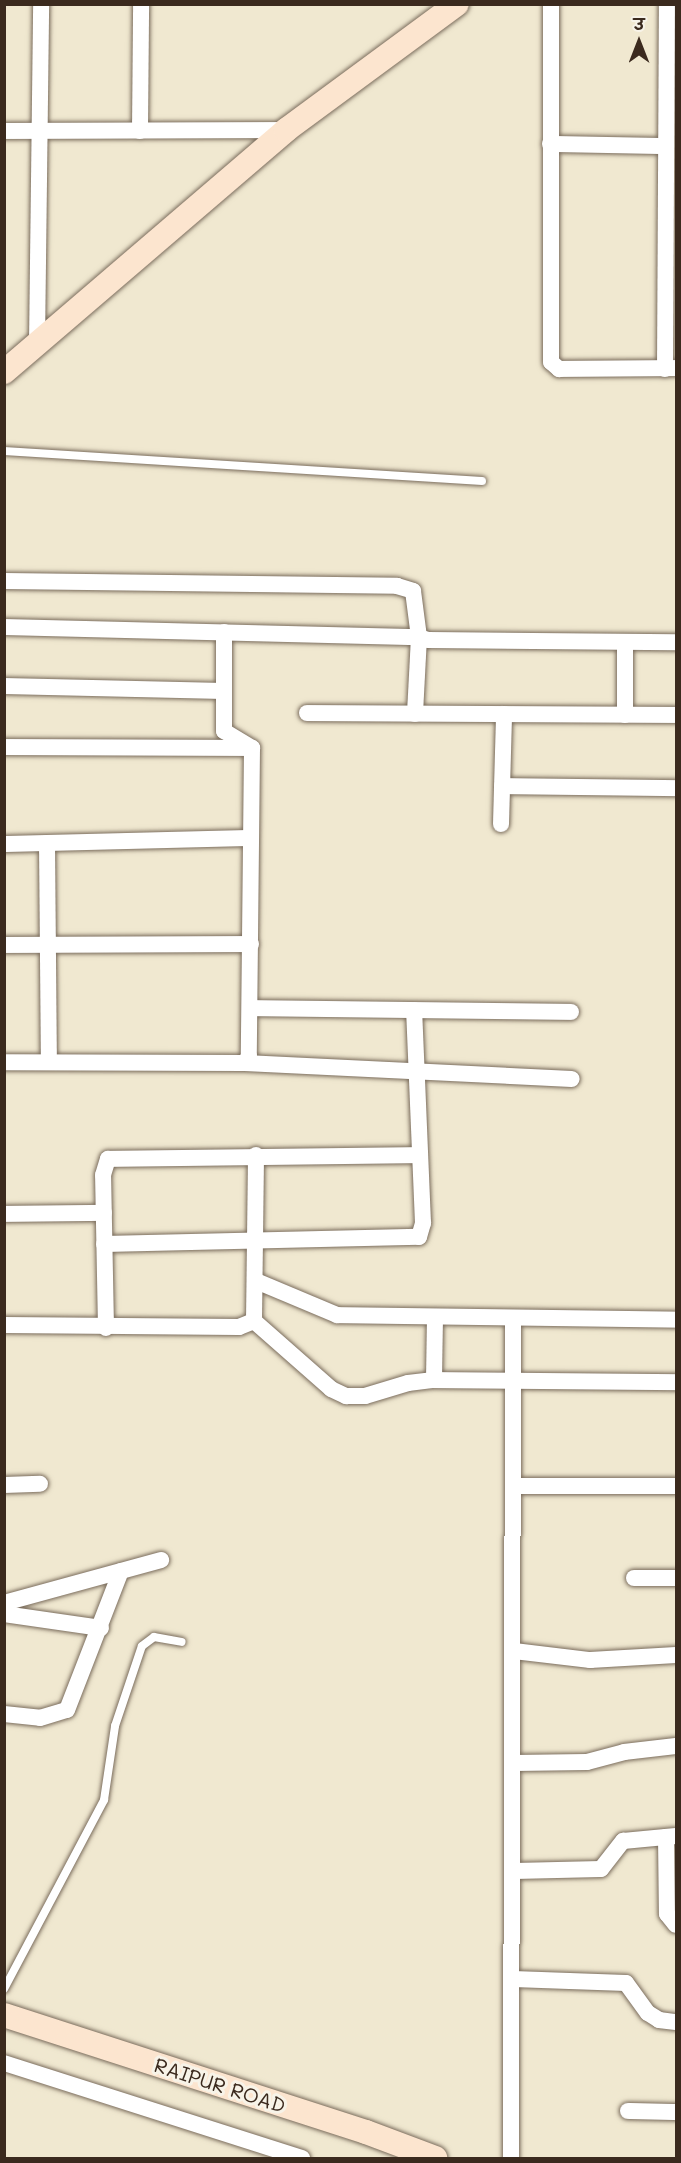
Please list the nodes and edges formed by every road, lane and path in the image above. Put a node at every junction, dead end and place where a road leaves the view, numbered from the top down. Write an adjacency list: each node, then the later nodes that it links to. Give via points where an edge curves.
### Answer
1 (41, 4): 10 (street)
2 (141, 4): 9 (street)
3 (457, 4): 7 (street)
4 (551, 4): 11 (street)
5 (667, 4): 6 (street)
6 (671, 127): 12 (street)
7 (286, 130): 9 (street); 14 (street)
8 (4, 131): 10 (street)
9 (140, 131): 10 (street)
10 (37, 132): 14 (street)
11 (550, 144): 12 (street); 15 (street, via 551,362 559,369)
12 (665, 146): 13 (street)
13 (671, 170): 15 (street)
14 (37, 344): 16 (street)
15 (671, 368)
16 (4, 372)
17 (4, 451): 18 (lane)
18 (482, 482)
19 (4, 581): 22 (street, via 398,586 413,591 417,600)
20 (4, 627): 21 (street)
21 (224, 632): 22 (street); 26 (street)
22 (419, 637): 23 (street, via 435,641); 28 (street)
23 (626, 642): 24 (street); 30 (street)
24 (676, 642)
25 (4, 686): 26 (street)
26 (224, 691): 33 (street, via 224,731)
27 (307, 713): 28 (street)
28 (415, 714): 29 (street)
29 (504, 714): 30 (street); 34 (street)
30 (625, 715): 31 (street)
31 (676, 715)
32 (4, 747): 33 (street)
33 (252, 748): 37 (street)
34 (502, 786): 35 (street); 36 (street)
35 (676, 788)
36 (501, 824)
37 (250, 838): 38 (street); 41 (street)
38 (47, 843): 39 (street); 40 (street)
39 (4, 844)
40 (49, 944): 41 (street); 42 (street); 46 (street)
41 (251, 944): 43 (street)
42 (4, 945)
43 (250, 1008): 44 (street); 48 (street, via 249,1056)
44 (414, 1010): 45 (street); 49 (street)
45 (571, 1012)
46 (49, 1061): 47 (street); 48 (street)
47 (4, 1062)
48 (245, 1063): 49 (street)
49 (416, 1071): 50 (street); 52 (street)
50 (572, 1079)
51 (256, 1155): 52 (street); 53 (street, via 108,1159 103,1175); 55 (street)
52 (419, 1155): 55 (street, via 423,1223 419,1237)
53 (104, 1213): 54 (street); 56 (street)
54 (4, 1214)
55 (256, 1241): 56 (street); 57 (street)
56 (104, 1244): 63 (street)
57 (256, 1281): 58 (street, via 337,1315); 61 (street)
58 (435, 1318): 59 (street); 64 (street)
59 (513, 1319): 60 (street); 65 (street)
60 (676, 1320)
61 (254, 1321): 63 (street, via 239,1327); 64 (street, via 331,1389 346,1396 365,1396)
62 (4, 1325): 63 (street)
63 (106, 1328)
64 (434, 1380): 65 (street)
65 (513, 1381): 66 (street); 69 (street)
66 (676, 1382)
67 (40, 1484): 68 (street)
68 (4, 1485)
69 (515, 1486): 70 (street); 79 (street)
70 (676, 1486)
71 (161, 1560): 72 (street)
72 (121, 1571): 75 (street); 77 (street)
73 (634, 1578): 74 (street)
74 (676, 1578)
75 (4, 1603)
76 (4, 1614): 77 (street)
77 (101, 1628): 81 (street, via 67,1710 40,1718)
78 (182, 1642): 88 (lane, via 154,1637 142,1646 115,1726 104,1800)
79 (514, 1651): 80 (street, via 590,1660 639,1654); 83 (street)
80 (676, 1655)
81 (4, 1714)
82 (676, 1746): 83 (street, via 624,1752 587,1762)
83 (514, 1763): 85 (street)
84 (671, 1837): 85 (street, via 623,1840 601,1869); 86 (street, via 667,1914)
85 (514, 1871): 87 (street)
86 (676, 1925)
87 (513, 1979): 90 (street, via 626,1983 648,2013 658,2020); 96 (street)
88 (4, 1989)
89 (4, 2015): 95 (street, RAIPUR ROAD, via 355,2128)
90 (676, 2022)
91 (7, 2069): 94 (street)
92 (628, 2111): 93 (street)
93 (676, 2112)
94 (302, 2158)
95 (435, 2158)
96 (511, 2158)

